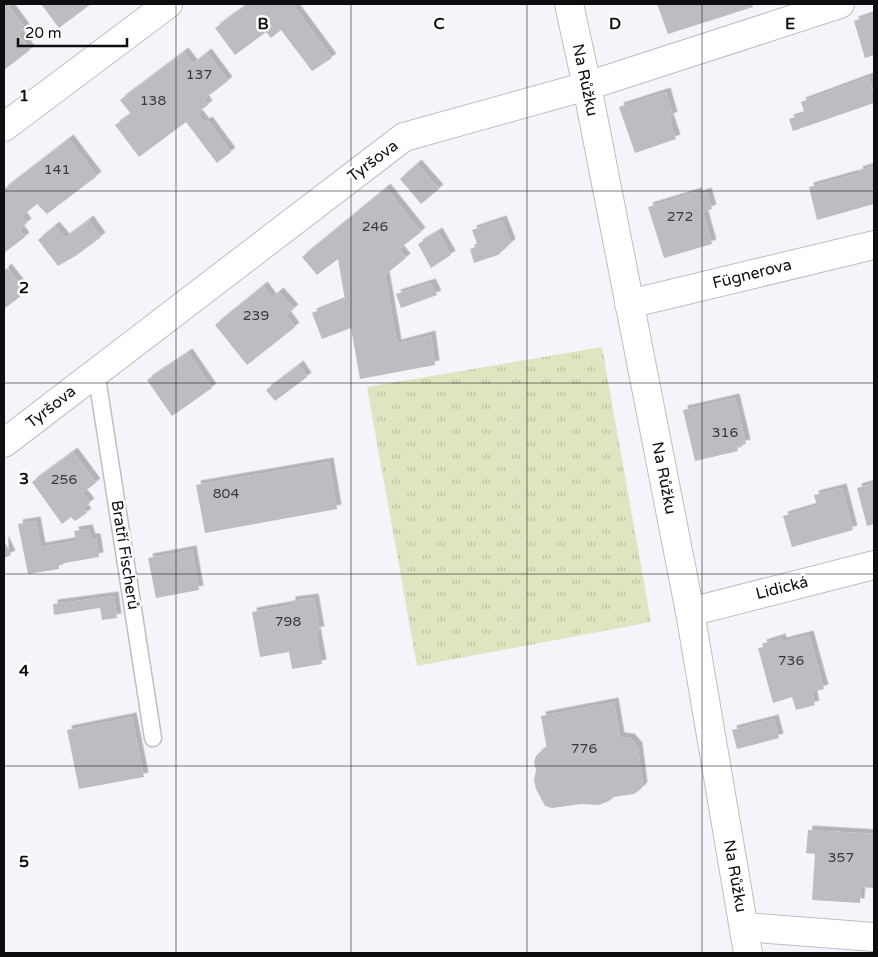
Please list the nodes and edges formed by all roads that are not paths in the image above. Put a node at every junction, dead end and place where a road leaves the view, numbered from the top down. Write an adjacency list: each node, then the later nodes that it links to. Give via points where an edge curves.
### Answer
1 (168, 4): 5 (street)
2 (569, 4): 4 (street, Na Růžku)
3 (840, 4): 4 (street, Tyršova)
4 (587, 86): 7 (street, Na Růžku); 8 (street, Tyršova, via 404,137)
5 (4, 127)
6 (874, 245): 7 (street, Fügnerova)
7 (629, 304): 11 (street, Na Růžku)
8 (96, 371): 9 (street, Tyršova); 12 (lane, Bratří Fischerů)
9 (4, 443)
10 (874, 564): 11 (street, Lidická)
11 (690, 612): 13 (street, Na Růžku)
12 (153, 738)
13 (744, 927): 14 (street); 15 (street, Na Růžku)
14 (874, 937)
15 (748, 953)

